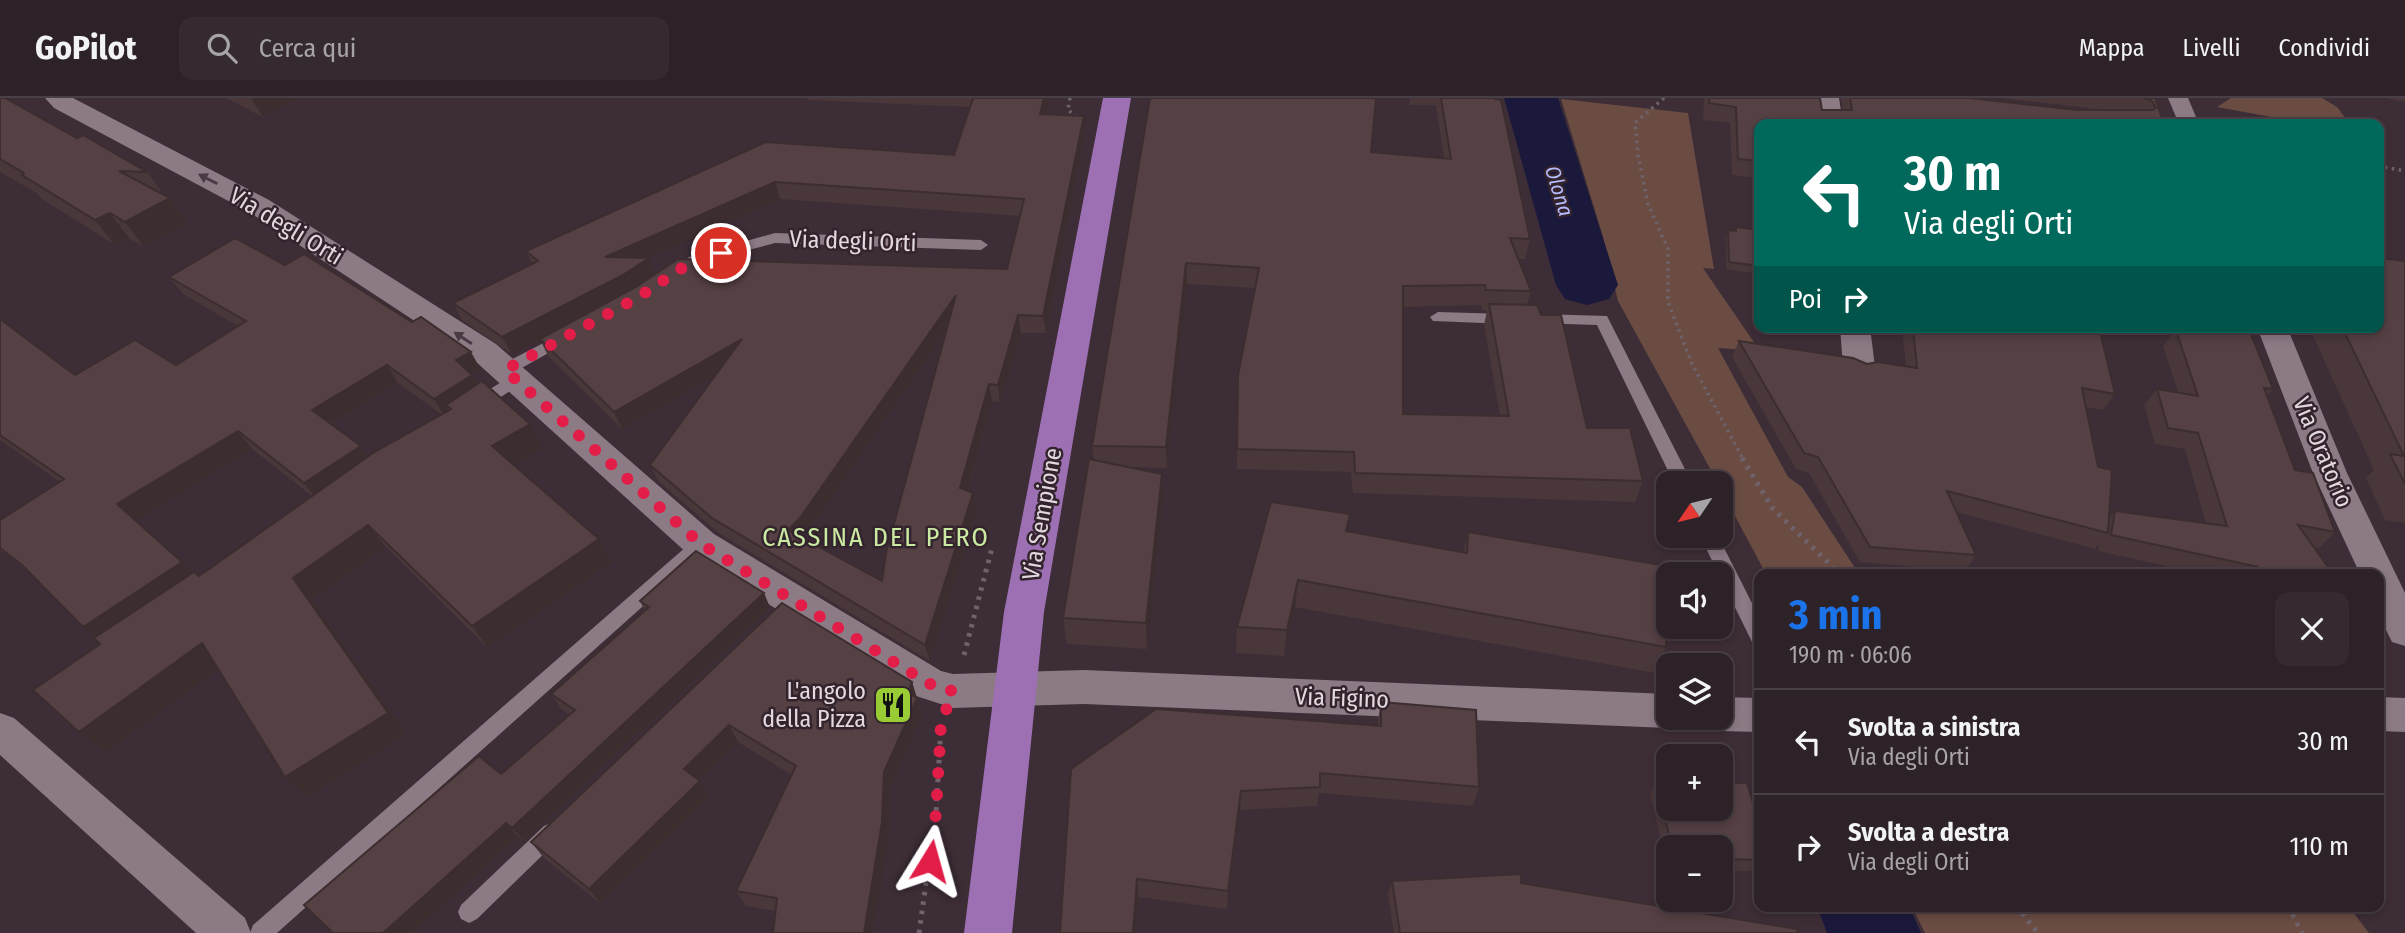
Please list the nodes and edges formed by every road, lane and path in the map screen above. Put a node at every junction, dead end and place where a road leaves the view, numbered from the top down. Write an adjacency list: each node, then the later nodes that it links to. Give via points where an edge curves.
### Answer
1 (58, 98): 17 (street, Via degli Orti, one-way to 1, via 485,352 259,206)
2 (1117, 98): 27 (main road, Via Sempione, via 1024,612)
3 (1664, 98): 22 (path, via 1635,123 1648,204 1668,249 1668,302 1692,364 1755,482 1773,509)
4 (1826, 98): 6 (street)
5 (2178, 98): 7 (street)
6 (1829, 119)
7 (2187, 119)
8 (2384, 167): 9 (path)
9 (2405, 171)
10 (981, 245): 11 (lane, Via degli Orti, via 775,238 694,260)
11 (660, 283)
12 (1438, 317): 19 (lane, via 1602,320)
13 (577, 331): 17 (lane)
14 (1855, 333): 16 (street)
15 (2274, 333): 23 (street, Via Oratorio, via 2330,473)
16 (1859, 367)
17 (510, 374): 18 (lane); 20 (street, Via degli Orti)
18 (459, 417)
19 (1677, 471)
20 (701, 544): 28 (street, Via degli Orti, via 784,610 930,684); 40 (lane)
21 (1715, 548): 25 (lane)
22 (1834, 569)
23 (2376, 569)
24 (2384, 587): 26 (street, Via Oratorio)
25 (1754, 626)
26 (2405, 631)
27 (1016, 689): 28 (street, Via degli Orti); 29 (street, Via Figino, via 1084,687); 42 (main road, Via Sempione)
28 (953, 691): 41 (path, via 941,724 936,813)
29 (1656, 711)
30 (1733, 714): 32 (street)
31 (2384, 714): 33 (street)
32 (1754, 715)
33 (2405, 715)
34 (0, 730): 39 (street)
35 (567, 818): 36 (lane)
36 (469, 912)
37 (2021, 912): 43 (path)
38 (2291, 912): 44 (path)
39 (229, 933)
40 (261, 933)
41 (919, 933)
42 (988, 933)
43 (2038, 933)
44 (2302, 933)

